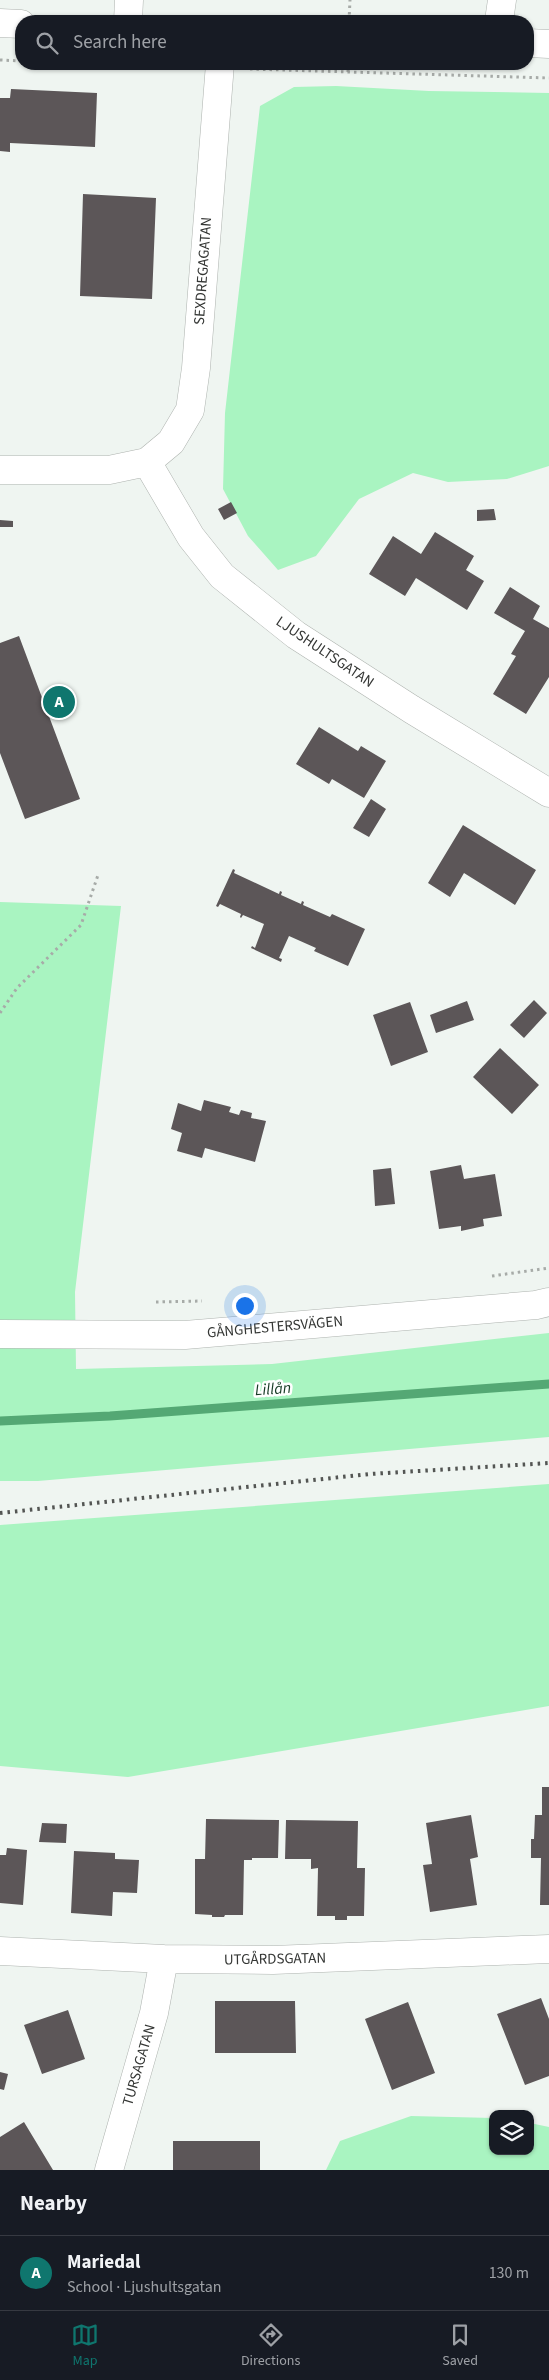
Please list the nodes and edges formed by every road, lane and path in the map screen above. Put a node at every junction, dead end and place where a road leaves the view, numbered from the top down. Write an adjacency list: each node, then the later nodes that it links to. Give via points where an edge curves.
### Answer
1 (129, 0): 4 (street)
2 (350, 0): 5 (path)
3 (502, 0): 6 (street)
4 (128, 15)
5 (349, 15)
6 (500, 15)
7 (0, 24): 8 (street)
8 (15, 24)
9 (534, 43): 10 (street)
10 (549, 44)
11 (0, 60): 12 (path)
12 (15, 61)
13 (220, 70): 17 (street, SEXDREGAGATAN, via 190,410 172,442)
14 (305, 70): 15 (path)
15 (348, 72): 16 (path)
16 (549, 78)
17 (147, 462): 18 (street, via 109,470); 19 (street, LJUSHULTSGATAN, via 191,537 222,576 296,635)
18 (0, 470)
19 (549, 793)
20 (98, 875): 21 (path, via 81,925 17,988)
21 (0, 1013)
22 (549, 1267): 23 (path)
23 (482, 1278)
24 (204, 1301): 26 (path)
25 (549, 1302): 27 (street, GÅNGHESTERSVÄGEN, via 184,1335)
26 (146, 1303)
27 (0, 1334)
28 (549, 1948): 30 (street, UTGÅRDSGATAN, via 273,1960)
29 (0, 1951): 30 (street, UTGÅRDSGATAN)
30 (164, 1959): 31 (street, TURSAGATAN, via 154,2013)
31 (109, 2170)

